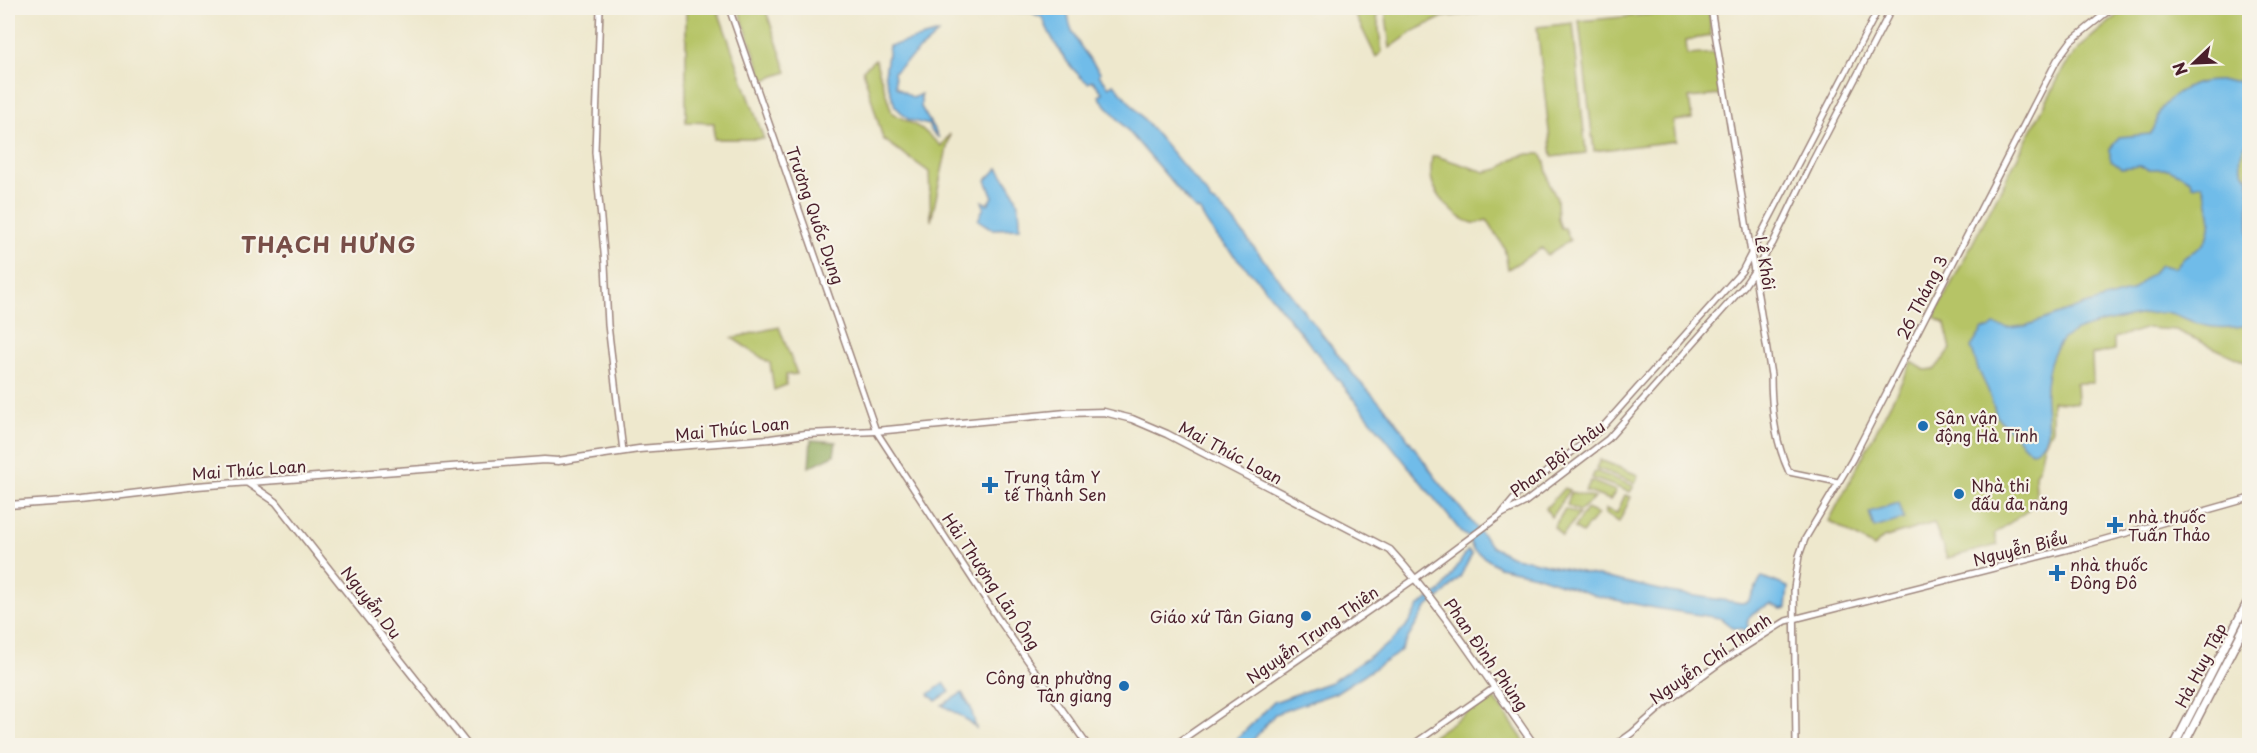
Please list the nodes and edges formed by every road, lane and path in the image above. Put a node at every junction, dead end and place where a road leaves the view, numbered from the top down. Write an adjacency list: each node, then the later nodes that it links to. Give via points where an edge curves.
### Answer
1 (600, 8): 10 (street, via 595,152 608,325)
2 (729, 8): 9 (street, Trương Quốc Dụng)
3 (1711, 8): 7 (street, Lê Khôi)
4 (1879, 8): 7 (street, Phan Bội Châu)
5 (1892, 8): 8 (street, Phan Bội Châu, via 1778,233)
6 (2112, 8): 11 (street, 26 Tháng 3, via 2071,41 2057,60)
7 (1751, 254): 8 (street, Lê Khôi); 15 (street, Phan Bội Châu, via 1742,271 1600,430 1518,494)
8 (1754, 270): 11 (street, Lê Khôi, via 1771,375 1771,406 1789,472); 15 (street, Phan Bội Châu, via 1608,439 1524,503)
9 (876, 431): 10 (main road, Mai Thúc Loan); 16 (main road, Mai Thúc Loan, via 1066,413 1104,412 1132,419 1208,454 1390,550); 22 (street, Hải Thượng Lãn Ông, via 999,620)
10 (623, 451): 12 (main road, Mai Thúc Loan, via 558,461)
11 (1838, 482): 19 (street, 26 Tháng 3, via 1799,556 1794,580)
12 (248, 483): 14 (main road, Mai Thúc Loan); 21 (main road, Nguyễn Du, via 276,502)
13 (2250, 498): 19 (street, Nguyễn Biểu, via 2081,546)
14 (8, 505)
15 (1502, 514): 16 (street, Nguyễn Trung Thiên)
16 (1416, 578): 20 (main road, Phan Đình Phùng); 23 (street, Nguyễn Trung Thiên)
17 (2250, 597): 28 (main road, Hà Huy Tập)
18 (2250, 616): 29 (main road, Hà Huy Tập)
19 (1794, 618): 26 (street, Nguyễn Chí Thanh, via 1721,662); 27 (street, 26 Tháng 3)
20 (1494, 688): 24 (street); 25 (main road, Phan Đình Phùng)
21 (468, 746)
22 (1088, 746)
23 (1173, 746)
24 (1411, 746)
25 (1535, 746)
26 (1614, 746)
27 (1796, 746)
28 (2174, 746)
29 (2182, 746)

